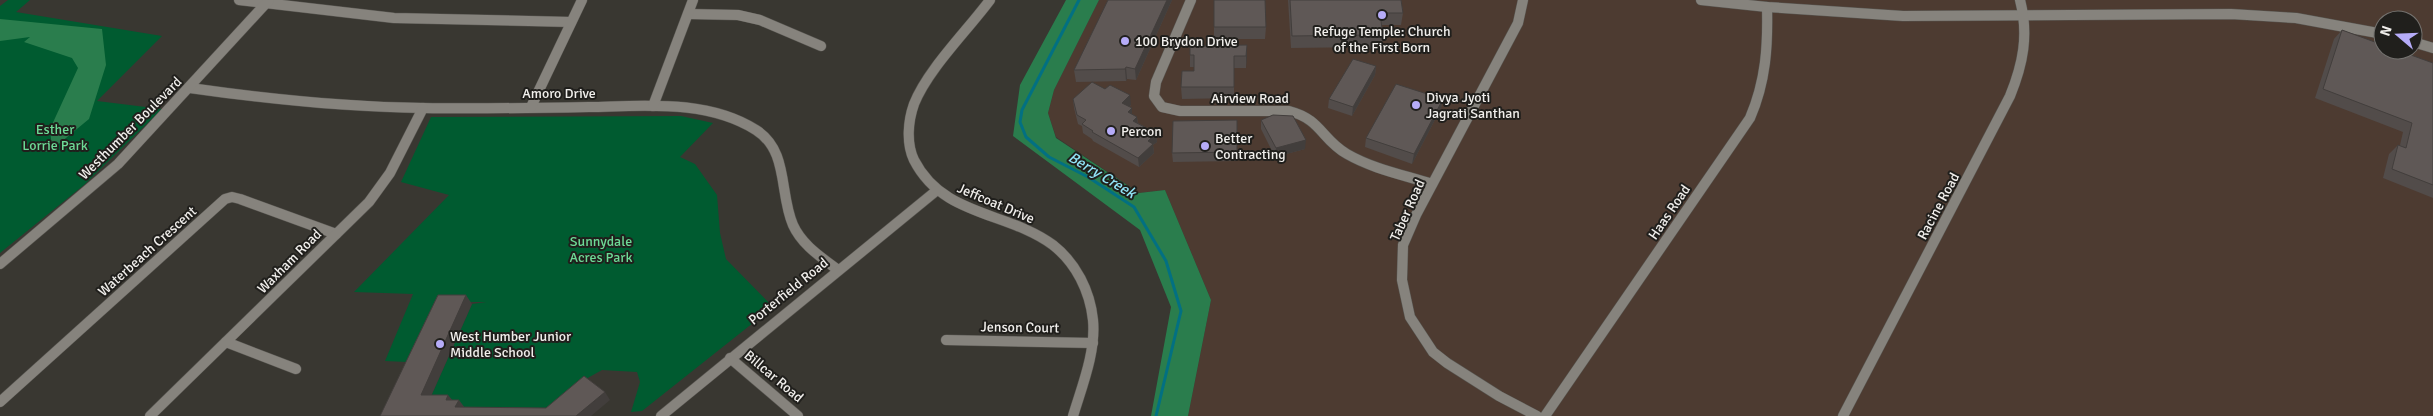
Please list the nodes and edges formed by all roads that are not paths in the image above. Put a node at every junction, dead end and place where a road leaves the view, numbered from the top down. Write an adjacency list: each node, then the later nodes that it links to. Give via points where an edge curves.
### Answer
1 (239, 0): 9 (street)
2 (582, 0): 13 (street)
3 (693, 0): 11 (street)
4 (990, 0): 21 (street, Jeffcoat Drive, via 927,81 910,116 909,134 914,159)
5 (1191, 0): 20 (street, Airview Road, via 1156,82 1154,96 1162,107 1180,111 1289,110 1303,113 1314,120 1330,143 1348,155)
6 (1523, 0): 20 (street, Taber Road, via 1518,23)
7 (1701, 0): 10 (street)
8 (2020, 0): 12 (street, Racine Road)
9 (267, 2): 13 (street, via 394,18); 16 (street, Westhumber Boulevard)
10 (1767, 7): 12 (street, via 1903,16); 36 (street, Haas Road, via 1766,77 1750,118)
11 (688, 14): 15 (street, via 746,16); 17 (street)
12 (2026, 16): 14 (street, via 2232,14 2296,18); 37 (street, Racine Road, via 2027,41 2020,75)
13 (571, 22): 18 (street)
14 (2373, 32)
15 (821, 46)
16 (190, 88): 19 (street, Amoro Drive, via 337,106); 23 (street, Westhumber Boulevard, via 99,182)
17 (653, 106): 18 (street, Amoro Drive); 24 (street, Amoro Drive, via 716,113 765,137 779,157 792,223 798,236)
18 (531, 107): 19 (street, Amoro Drive)
19 (424, 108): 22 (street, Waxham Road, via 381,188)
20 (1432, 184): 35 (street, Taber Road, via 1403,245 1402,280 1410,317 1433,352 1447,364)
21 (936, 191): 24 (street, Porterfield Road); 27 (street, Jeffcoat Drive, via 974,211 1025,229 1060,252 1086,288 1094,323)
22 (336, 234): 26 (street, Waxham Road); 30 (street, Waterbeach Crescent, via 240,199 226,199)
23 (0, 264)
24 (838, 270): 28 (street, Porterfield Road)
25 (946, 340): 27 (street, Jenson Court)
26 (226, 342): 29 (street); 31 (street, Waxham Road)
27 (1092, 343): 34 (street, Jeffcoat Drive)
28 (730, 358): 32 (street, Porterfield Road); 33 (street, Billcar Road)
29 (296, 369)
30 (0, 402)
31 (150, 416)
32 (661, 416)
33 (798, 416)
34 (1073, 416)
35 (1537, 416)
36 (1545, 416)
37 (1843, 416)

